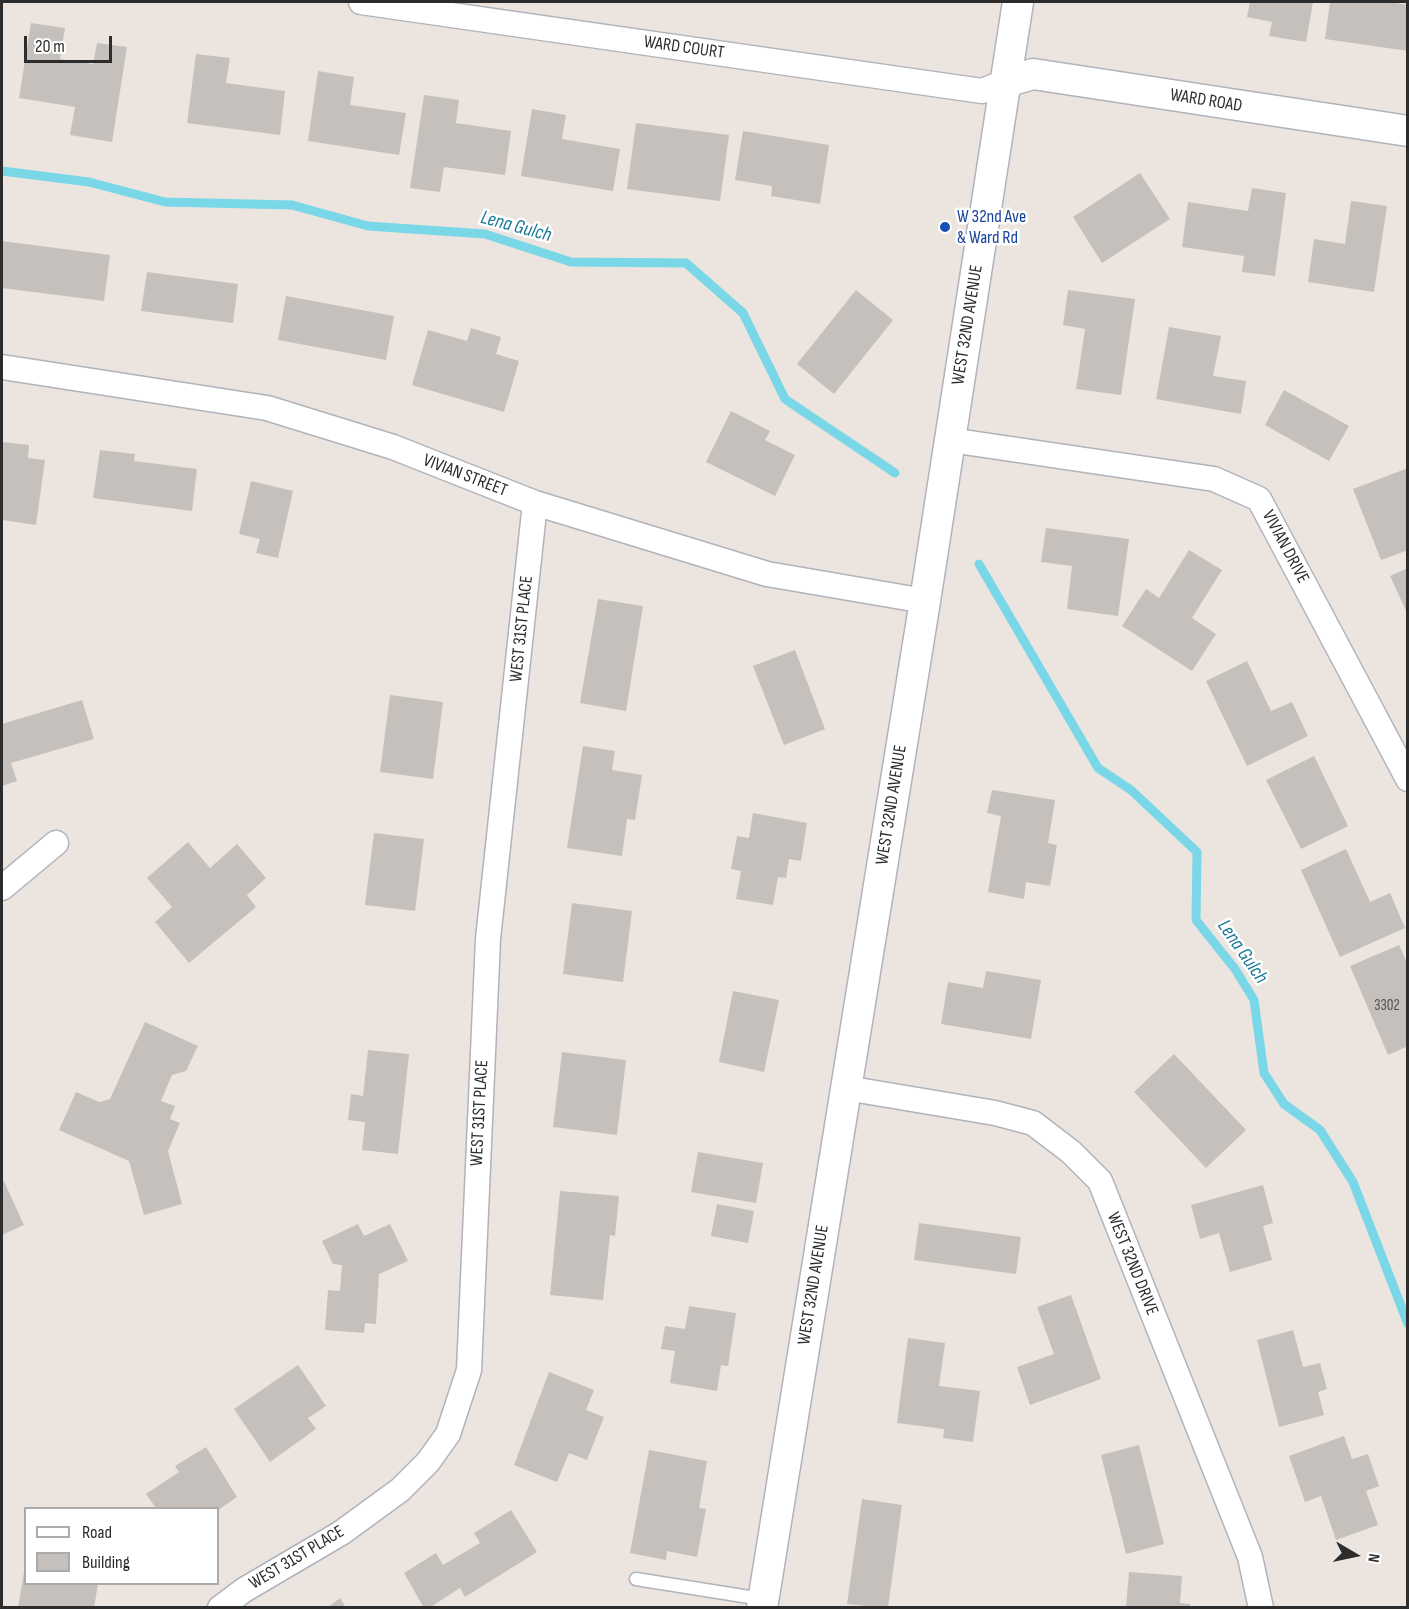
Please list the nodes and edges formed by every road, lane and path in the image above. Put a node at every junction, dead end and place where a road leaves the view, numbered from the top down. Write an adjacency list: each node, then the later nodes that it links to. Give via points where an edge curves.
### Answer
1 (361, 2): 3 (street, WARD COURT, via 982,91)
2 (1018, 2): 3 (street, WEST 32ND AVENUE)
3 (1005, 82): 4 (street, WARD ROAD, via 1033,74); 6 (street, WEST 32ND AVENUE)
4 (1407, 131)
5 (2, 367): 7 (street, VIVIAN STREET, via 267,408 393,447)
6 (950, 440): 8 (street, WEST 32ND AVENUE); 9 (street, VIVIAN DRIVE, via 1214,479 1260,499)
7 (535, 503): 8 (street, VIVIAN STREET, via 767,574); 15 (street, WEST 31ST PLACE, via 488,939 469,1370 448,1434 428,1462 400,1490 340,1533)
8 (925, 601): 12 (street, WEST 32ND AVENUE)
9 (1407, 779)
10 (56, 843): 11 (street)
11 (2, 888)
12 (846, 1088): 14 (street, WEST 32ND AVENUE); 16 (street, WEST 32ND DRIVE, via 1033,1123 1100,1181 1250,1557)
13 (636, 1579): 14 (lane)
14 (763, 1603)
15 (220, 1608)
16 (1262, 1608)

